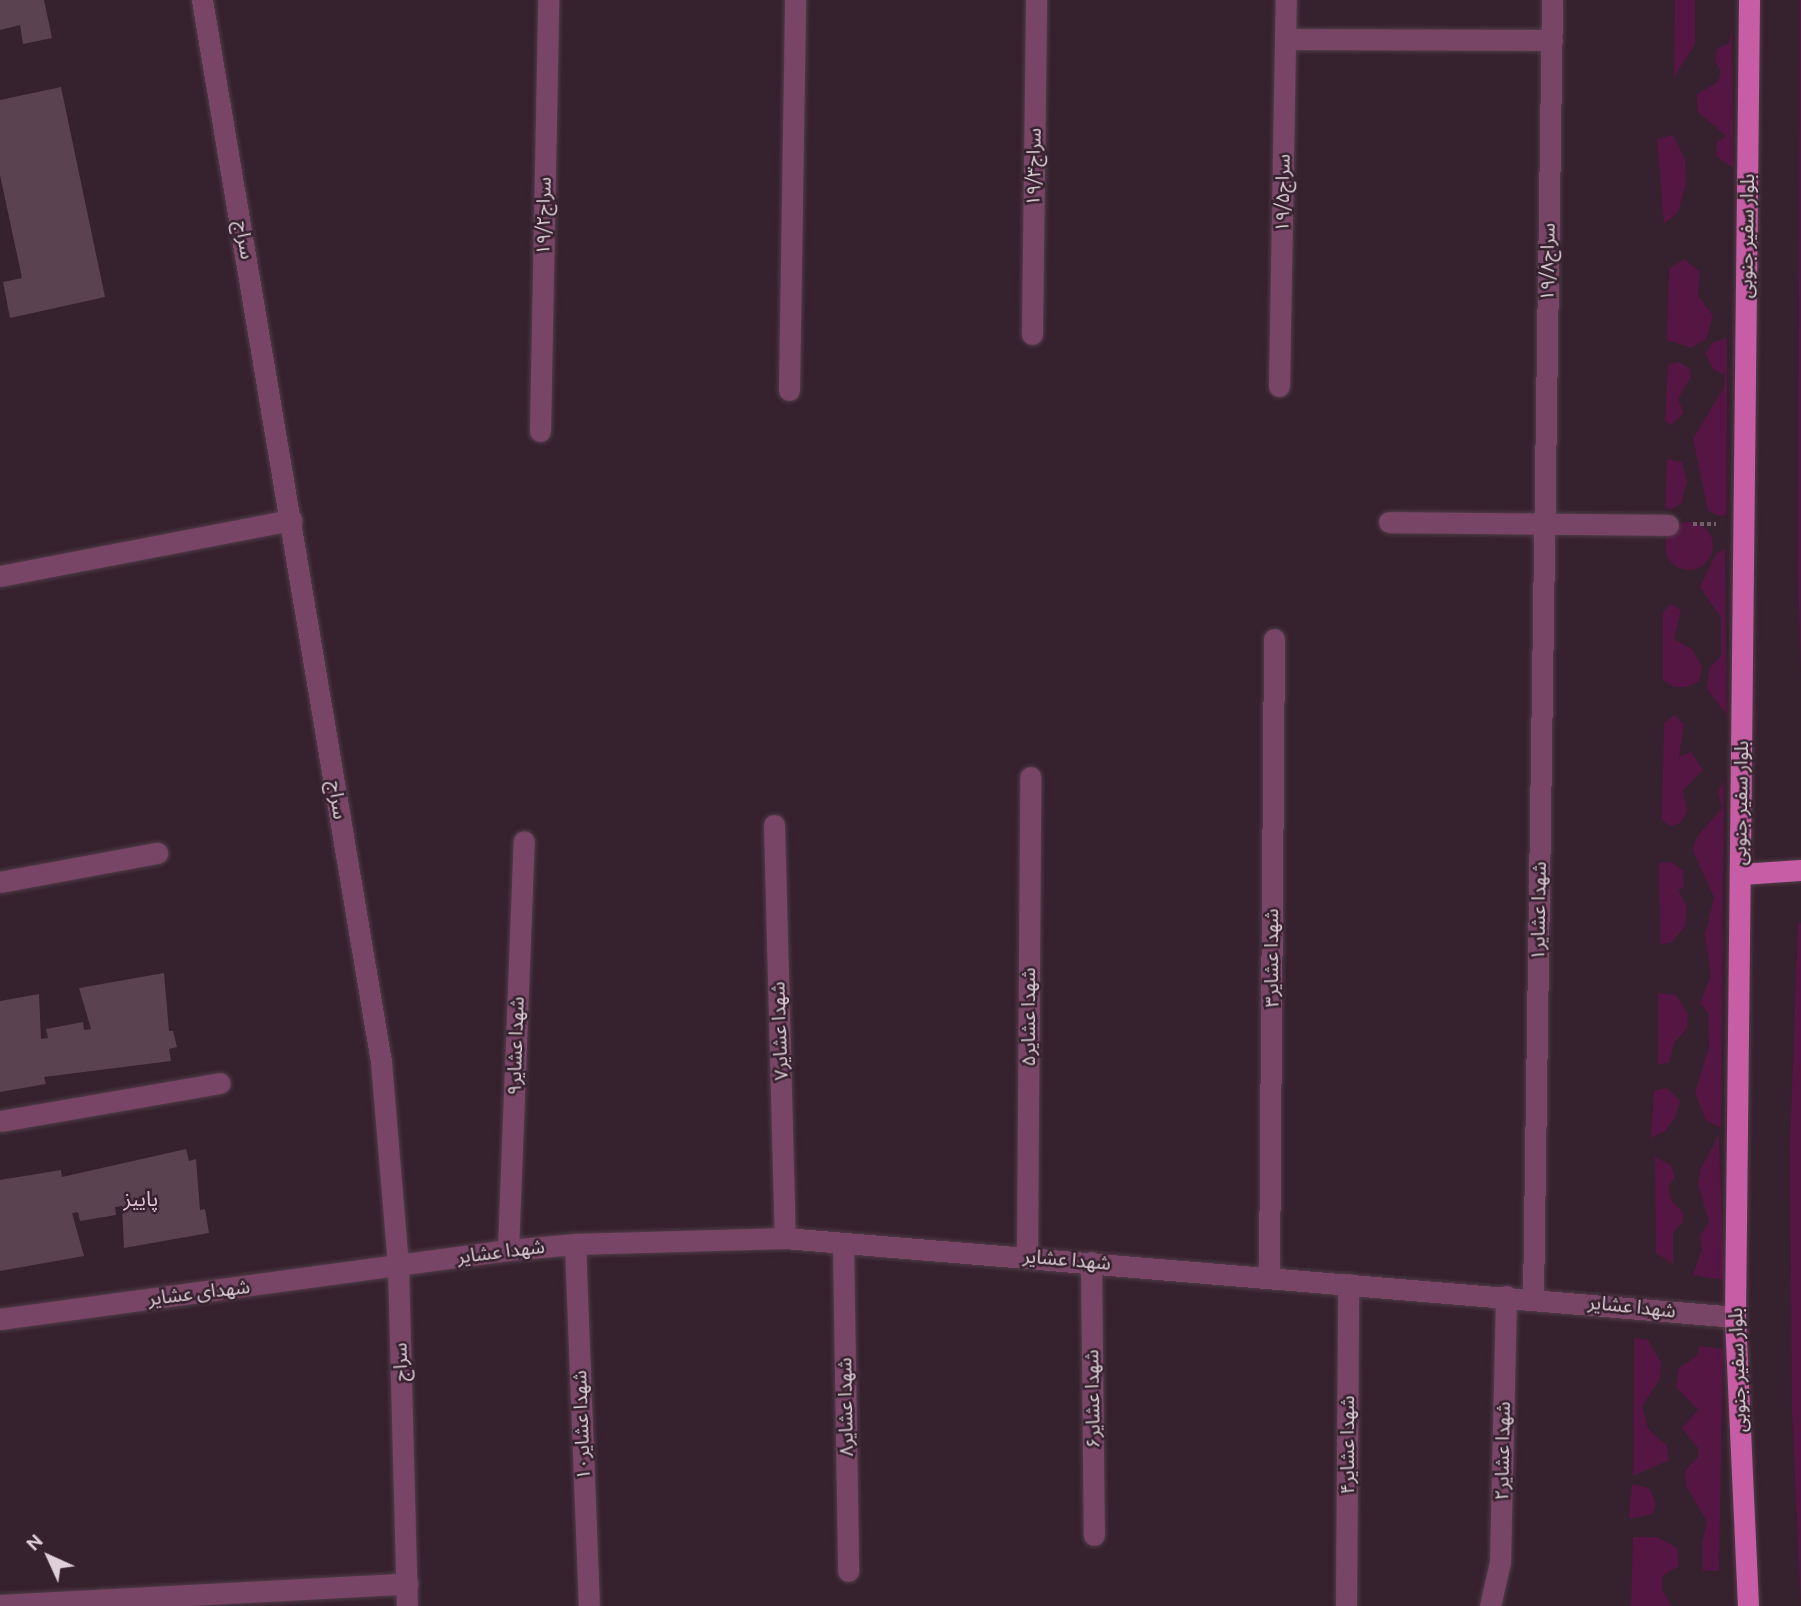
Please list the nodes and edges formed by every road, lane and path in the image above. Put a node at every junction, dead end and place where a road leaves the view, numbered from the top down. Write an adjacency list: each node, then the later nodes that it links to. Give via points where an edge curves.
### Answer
1 (202, 0): 14 (street, سراج)
2 (548, 0): 13 (street, سراج۱۹/۲)
3 (795, 0): 12 (street)
4 (1036, 0): 10 (street, سراج۱۹/۳)
5 (1286, 0): 8 (street, سراج۱۹/۵)
6 (1552, 0): 9 (street, سراج۱۹/۸)
7 (1749, 0): 17 (main road, بلوار سفیر جنوبی)
8 (1286, 39): 9 (street); 11 (street, سراج۱۹/۵)
9 (1552, 40): 16 (street, سراج۱۹/۸)
10 (1032, 334)
11 (1279, 386)
12 (789, 390)
13 (540, 431)
14 (292, 520): 19 (street); 36 (street, سراج, via 381,1062)
15 (1389, 522): 16 (street)
16 (1544, 523): 18 (street); 40 (street, شهدا عشایر۱)
17 (1744, 524): 18 (path); 26 (main road, بلوار سفیر جنوبی)
18 (1668, 525)
19 (0, 576)
20 (1274, 639): 37 (street, شهدا عشایر۳)
21 (1030, 777): 34 (street, شهدا عشایر۵)
22 (774, 825): 30 (street, شهدا عشایر۷)
23 (524, 841): 33 (street, شهدا عشایر۹)
24 (158, 853): 27 (street)
25 (1801, 870): 26 (main road)
26 (1740, 874): 41 (main road, بلوار سفیر جنوبی)
27 (0, 882)
28 (220, 1083): 29 (street)
29 (0, 1121)
30 (785, 1238): 31 (street, شهدا عشایر); 32 (street, شهدا عشایر)
31 (843, 1243): 34 (street, شهدا عشایر); 44 (street, شهدا عشایر۸)
32 (575, 1244): 33 (street, شهدا عشایر); 48 (street, شهدا عشایر۱۰)
33 (508, 1250): 36 (street, شهدا عشایر)
34 (1027, 1257): 35 (street, شهدا عشایر)
35 (1091, 1262): 37 (street, شهدا عشایر); 43 (street, شهدا عشایر۶)
36 (398, 1266): 42 (street, شهدای عشایر); 45 (street, سراج)
37 (1269, 1277): 38 (street, شهدا عشایر)
38 (1348, 1284): 39 (street, شهدا عشایر); 49 (street, شهدا عشایر۴)
39 (1506, 1296): 40 (street, شهدا عشایر); 50 (street, شهدا عشایر۲, via 1500,1562)
40 (1533, 1298): 41 (street, شهدا عشایر)
41 (1735, 1317): 51 (main road, بلوار سفیر جنوبی)
42 (0, 1319)
43 (1094, 1535)
44 (848, 1571)
45 (407, 1584): 46 (street); 47 (street, سراج)
46 (0, 1605)
47 (407, 1606)
48 (589, 1606)
49 (1346, 1606)
50 (1490, 1606)
51 (1748, 1606)

